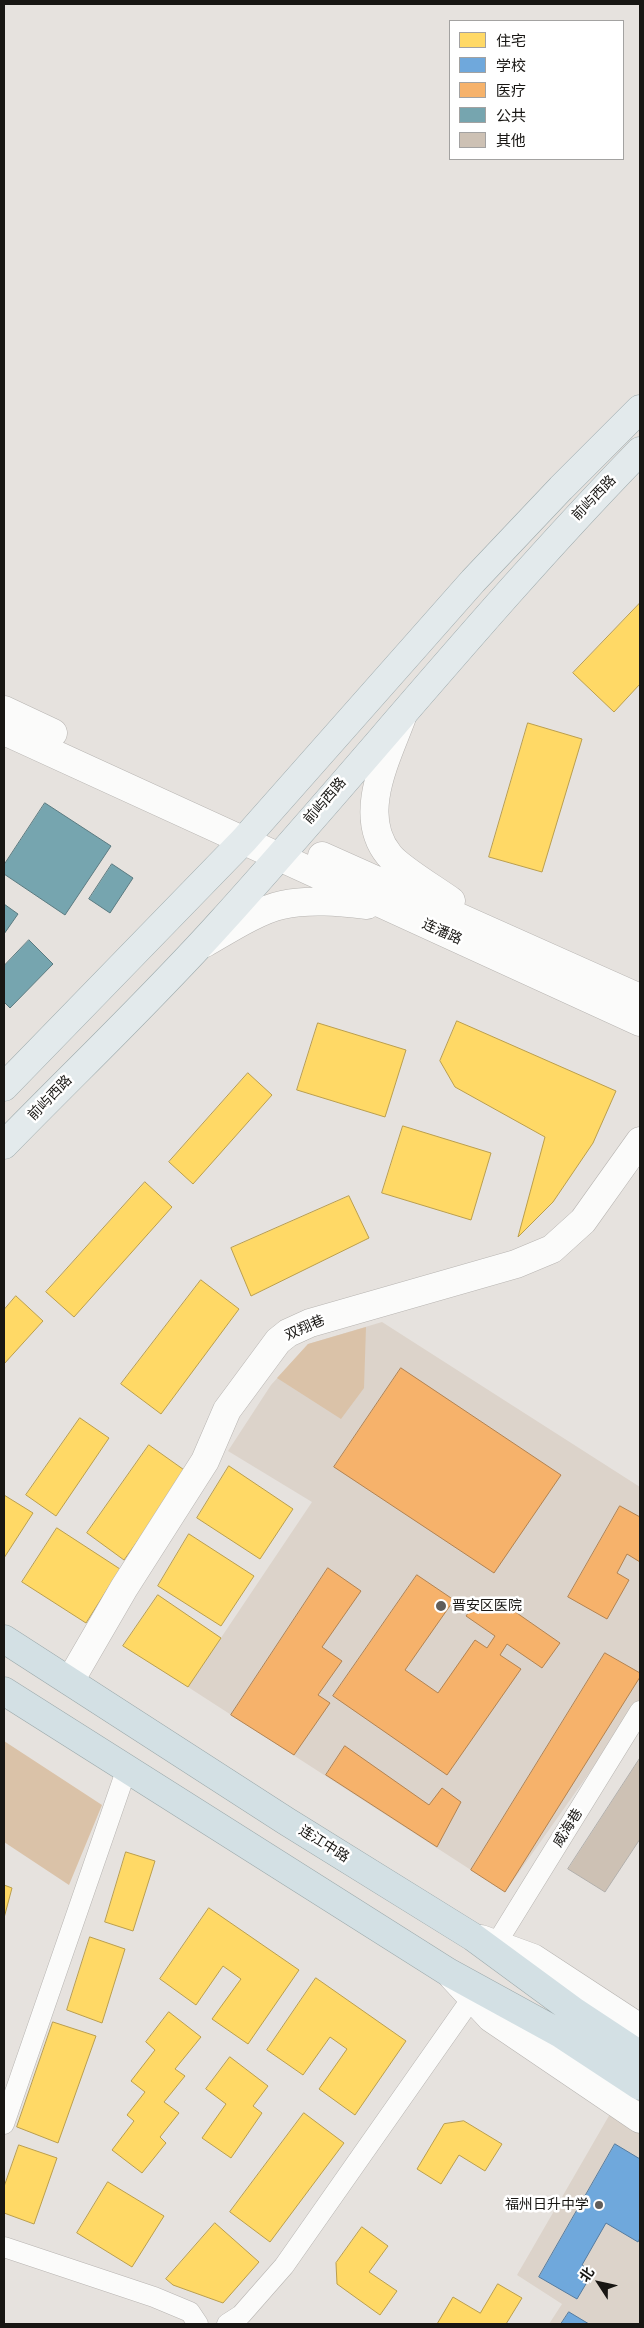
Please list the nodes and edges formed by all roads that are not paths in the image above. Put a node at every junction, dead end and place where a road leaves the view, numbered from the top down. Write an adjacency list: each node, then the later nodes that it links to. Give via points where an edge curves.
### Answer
1 (640, 409): 6 (main road, via 473,581)
2 (640, 451): 3 (main road, 前屿西路, via 566,528)
3 (405, 709): 7 (main road, 前屿西路); 9 (main road, via 376,786 375,833 389,856)
4 (4, 710): 6 (main road)
5 (4, 731): 6 (main road)
6 (250, 833): 7 (main road, 连潘路); 13 (main road)
7 (284, 849): 8 (main road, 连潘路); 9 (main road, 连潘路); 10 (main road, 前屿西路)
8 (386, 906): 10 (main road, via 333,901 281,905 242,922); 12 (main road, 连潘路)
9 (497, 934): 11 (main road, 连潘路)
10 (197, 948): 15 (main road, 前屿西路)
11 (640, 998)
12 (640, 1022)
13 (4, 1087)
14 (640, 1141): 17 (main road, 双翔巷, via 583,1221 552,1249 516,1264 310,1323 278,1341 227,1410 205,1461 124,1588)
15 (4, 1145)
16 (4, 1639): 17 (highway, 连江中路)
17 (70, 1681): 21 (highway, 连江中路, via 286,1821)
18 (4, 1691): 20 (highway, 连江中路)
19 (640, 1711): 21 (street, 威海巷)
20 (127, 1768): 22 (highway, 连江中路); 29 (street)
21 (484, 1940): 24 (highway, 连江中路); 25 (main road, via 533,1958)
22 (448, 1972): 23 (main road); 24 (highway, 连江中路)
23 (472, 1998): 28 (main road, via 491,2018); 32 (street, via 284,2266 241,2315)
24 (568, 2023): 26 (highway, 连江中路); 27 (highway, 连江中路)
25 (640, 2028)
26 (640, 2055)
27 (640, 2086)
28 (640, 2119)
29 (4, 2124)
30 (4, 2247): 31 (street, via 154,2297 190,2312)
31 (198, 2324)
32 (227, 2324)

